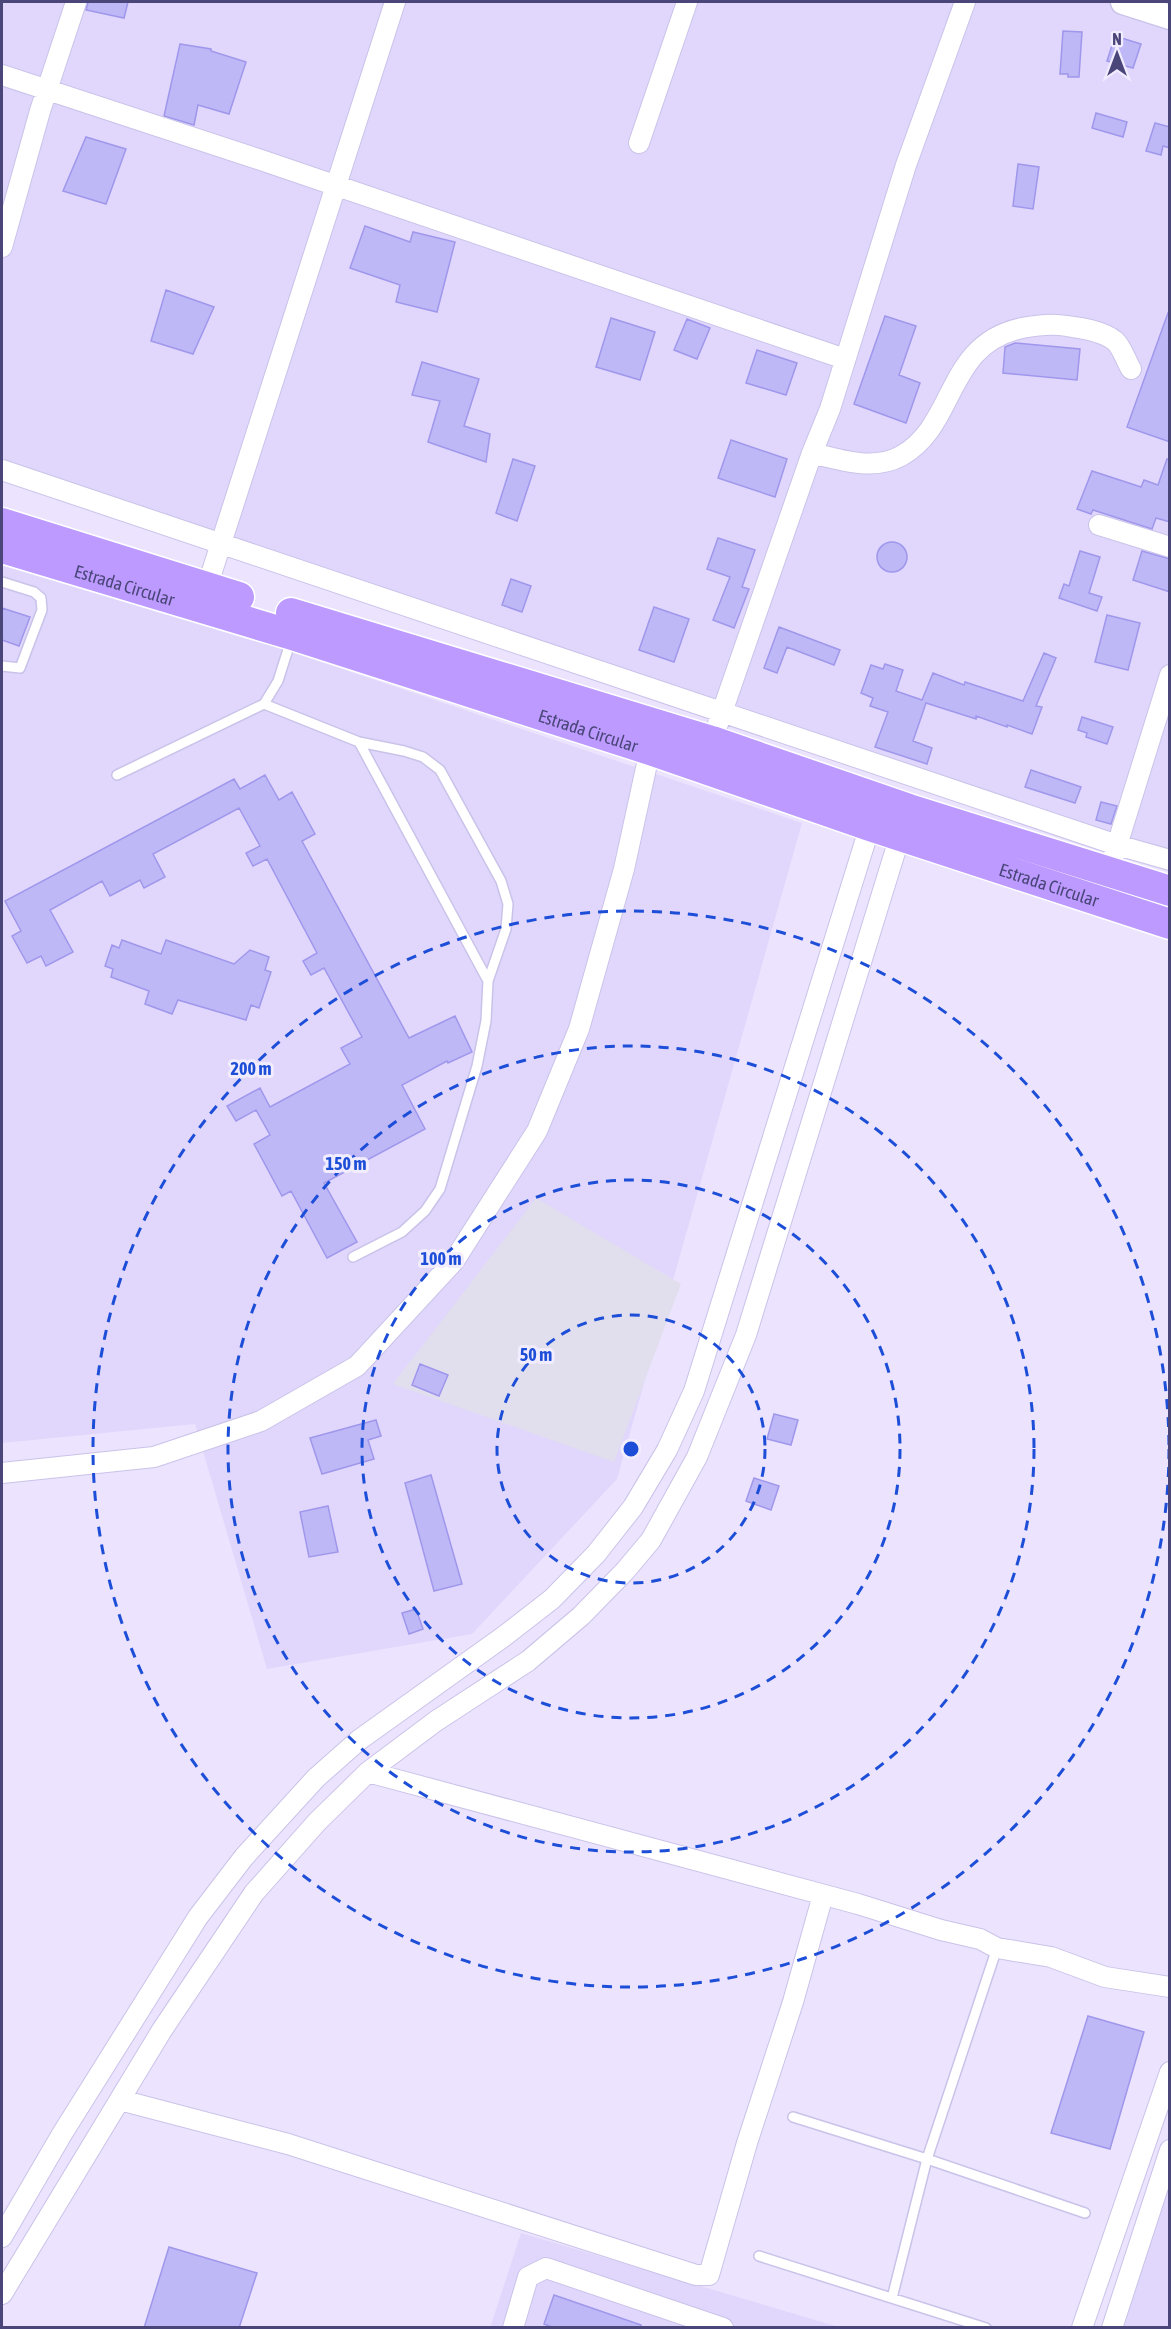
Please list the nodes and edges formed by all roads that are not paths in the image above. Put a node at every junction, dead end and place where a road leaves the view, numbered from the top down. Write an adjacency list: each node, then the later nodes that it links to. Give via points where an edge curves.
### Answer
1 (76, 2): 8 (street)
2 (395, 2): 10 (street)
3 (687, 2): 9 (street)
4 (965, 2): 12 (street, via 906,165)
5 (1123, 2): 6 (street)
6 (1170, 17)
7 (2, 75): 8 (street)
8 (47, 88): 10 (street); 11 (street)
9 (639, 143)
10 (335, 186): 12 (street); 18 (street)
11 (2, 247)
12 (845, 359): 14 (street)
13 (1131, 369): 14 (street, via 1115,342 1090,330 1038,325 1005,332 970,358 934,423 916,447 899,458 877,463 850,462)
14 (812, 453): 27 (street)
15 (2, 470): 18 (street)
16 (2, 523): 22 (main road)
17 (1099, 525): 19 (street)
18 (221, 545): 22 (street); 27 (street)
19 (1170, 547)
20 (2, 548): 23 (main road, Estrada Circular)
21 (2, 582): 24 (lane, via 34,592 41,598 42,610 20,668)
22 (207, 587): 28 (main road)
23 (292, 635): 26 (lane, via 278,681); 30 (main road, Estrada Circular)
24 (2, 666)
25 (1170, 675): 33 (street)
26 (264, 704): 29 (lane); 31 (lane)
27 (722, 712): 28 (street); 33 (street)
28 (712, 741): 32 (main road)
29 (359, 742): 37 (lane); 37 (lane, via 423,757 440,770 501,881 508,904 506,928)
30 (650, 750): 32 (main road, Estrada Circular); 39 (street, via 624,869 579,1029 537,1131 454,1262 357,1366 261,1421 154,1457)
31 (117, 775)
32 (891, 818): 33 (main road); 36 (main road, Estrada Circular); 40 (street, via 746,1335 698,1457 651,1540 581,1616 528,1660 436,1721); 50 (street, via 694,1391 667,1450 633,1507 596,1554 552,1599 359,1740 316,1778 244,1857 198,1917)
33 (1113, 858): 34 (street); 35 (main road)
34 (1170, 860)
35 (1170, 891)
36 (1170, 924)
37 (488, 981): 38 (lane, via 486,1021 477,1066 440,1189 425,1211 402,1232)
38 (353, 1257)
39 (2, 1473)
40 (368, 1773): 41 (street); 45 (street, via 317,1822 254,1893)
41 (823, 1895): 42 (street, via 980,1939); 45 (street, via 709,2275 696,2275 288,2144)
42 (997, 1948): 43 (street, via 1051,1956 1105,1977); 48 (lane)
43 (1170, 1987)
44 (1170, 2072): 57 (street)
45 (120, 2100): 52 (street)
46 (793, 2117): 48 (lane)
47 (1170, 2150): 58 (street)
48 (927, 2159): 49 (lane); 53 (lane)
49 (1085, 2213)
50 (2, 2237)
51 (759, 2256): 53 (lane)
52 (2, 2294)
53 (892, 2298): 56 (lane)
54 (513, 2328): 55 (street, via 528,2277 546,2268)
55 (723, 2328)
56 (986, 2328)
57 (1082, 2328)
58 (1112, 2328)

